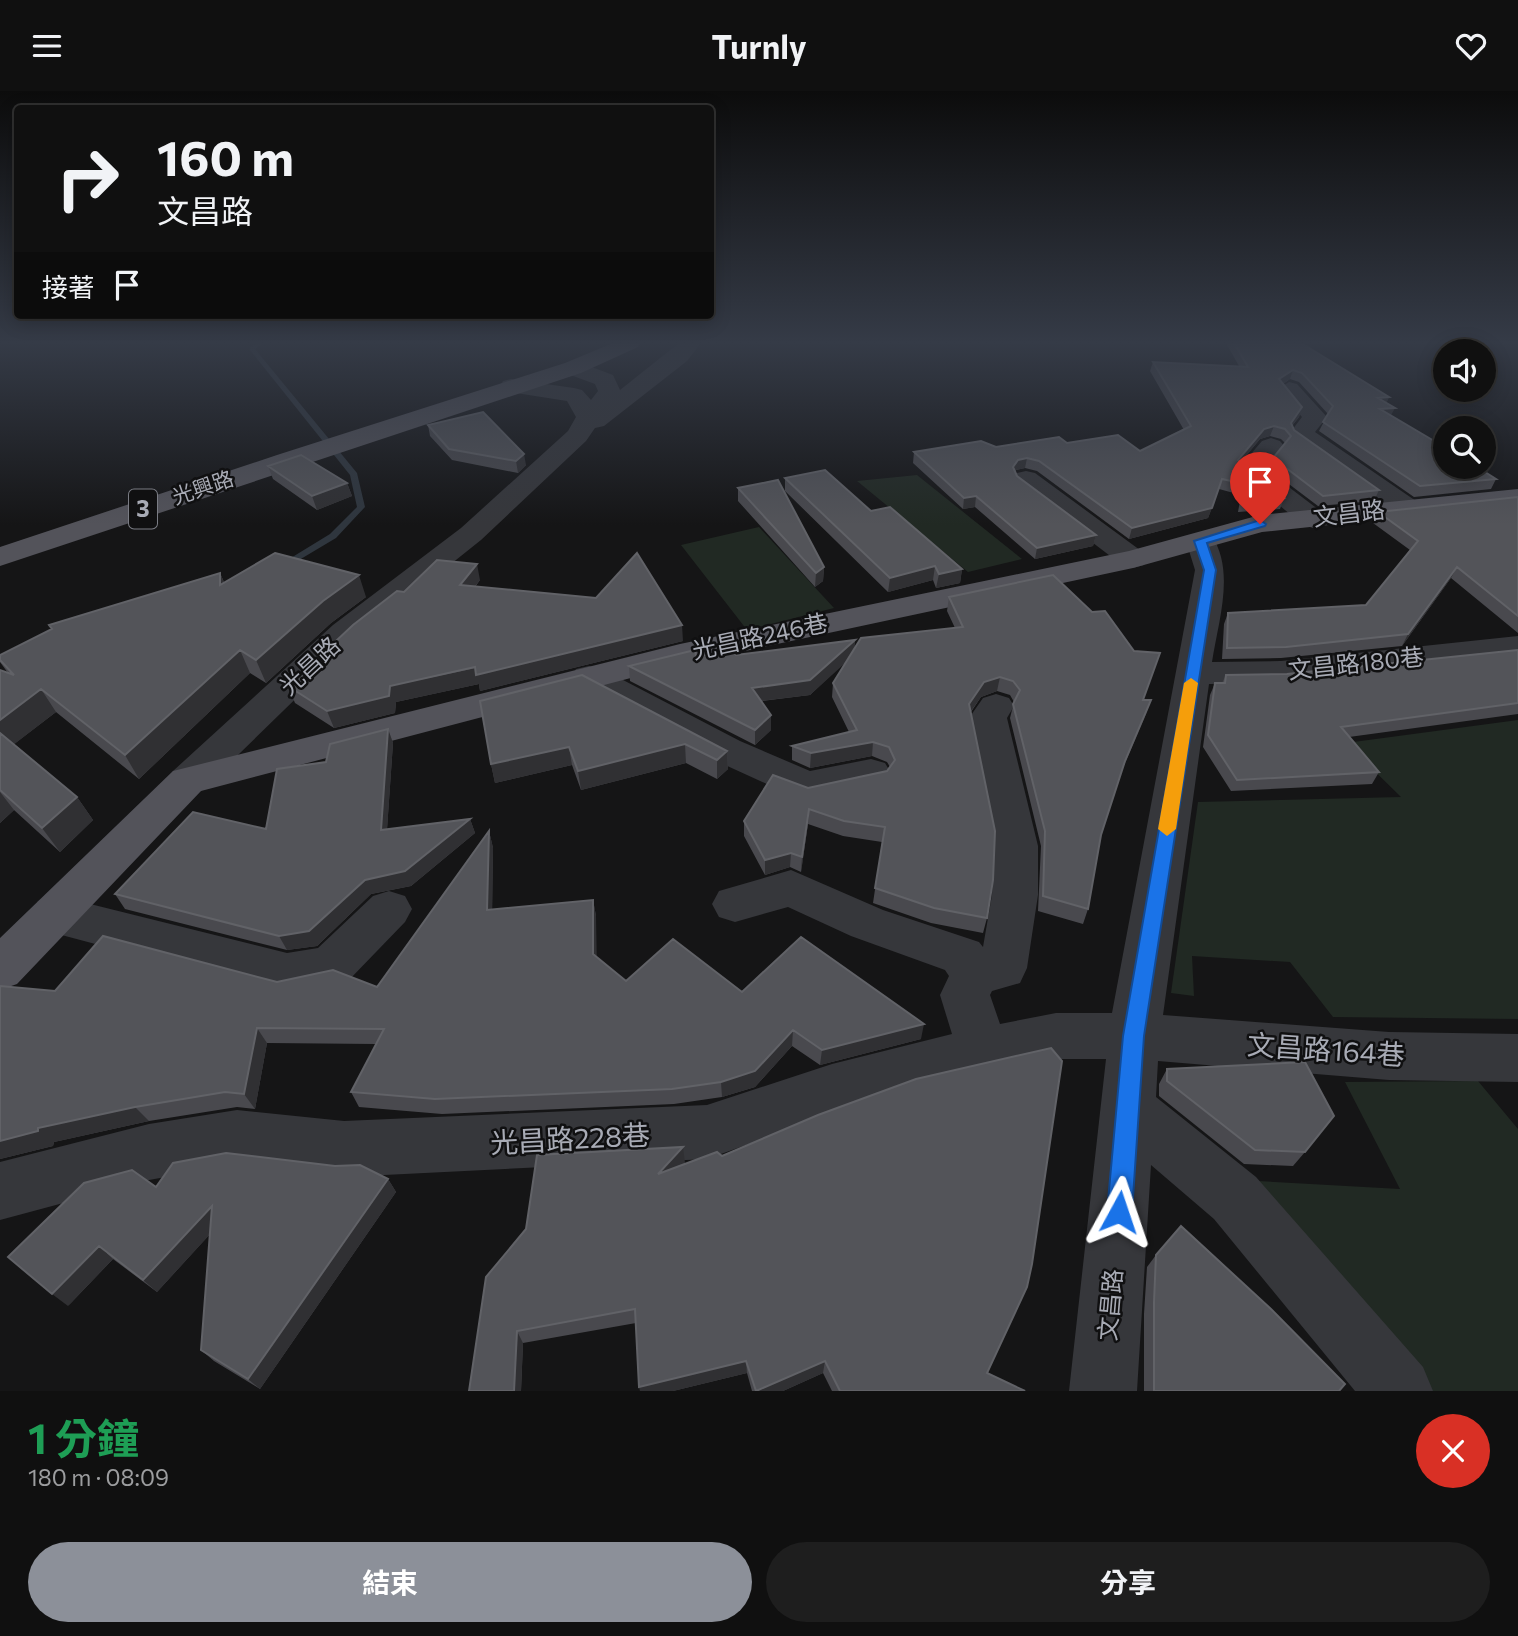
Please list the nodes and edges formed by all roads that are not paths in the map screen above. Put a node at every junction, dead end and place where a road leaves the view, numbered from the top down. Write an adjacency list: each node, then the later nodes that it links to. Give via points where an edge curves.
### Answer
1 (457, 404): 13 (main road, 光興路 / 3)
2 (580, 404): 6 (street, via 588,417)
3 (600, 404): 6 (street, 光昌路)
4 (618, 404): 6 (street)
5 (1303, 404): 10 (street, via 1315,417 1301,434)
6 (577, 436): 20 (street, 光昌路, via 471,534 345,632)
7 (1271, 446): 11 (street, via 1250,470)
8 (1026, 479): 14 (street)
9 (1518, 497): 10 (main road, 文昌路)
10 (1406, 507): 11 (main road, 文昌路)
11 (1313, 519): 12 (main road, 文昌路, via 1260,524)
12 (1200, 541): 14 (main road, 光昌路246巷); 16 (street, 文昌路, via 1210,570)
13 (0, 557)
14 (1133, 559): 17 (main road, 光昌路246巷, via 680,653)
15 (1518, 646): 16 (street, 文昌路180巷, via 1281,672)
16 (1193, 673): 26 (street, 文昌路)
17 (589, 677): 19 (street, via 726,750 807,786); 20 (main road, 光昌路246巷)
18 (996, 706): 25 (street, via 988,718 1016,846 1015,895 1003,968)
19 (871, 773)
20 (187, 781): 23 (main road, 光昌路)
21 (735, 904): 25 (street, via 791,888 867,923 962,956)
22 (389, 909): 23 (street, via 331,965 287,974)
23 (54, 914): 24 (main road, 光昌路)
24 (0, 968)
25 (974, 974): 27 (street, via 965,995)
26 (1134, 1036): 27 (street, 光昌路228巷, via 1056,1036); 28 (street, 文昌路164巷, via 1389,1055); 29 (street, 文昌路)
27 (983, 1052): 30 (street, 光昌路228巷, via 832,1090 707,1132 344,1149 237,1137 149,1152)
28 (1518, 1058)
29 (1129, 1110): 31 (street, 文昌路); 32 (street, via 1235,1198)
30 (0, 1191)
31 (1103, 1391)
32 (1399, 1391)

